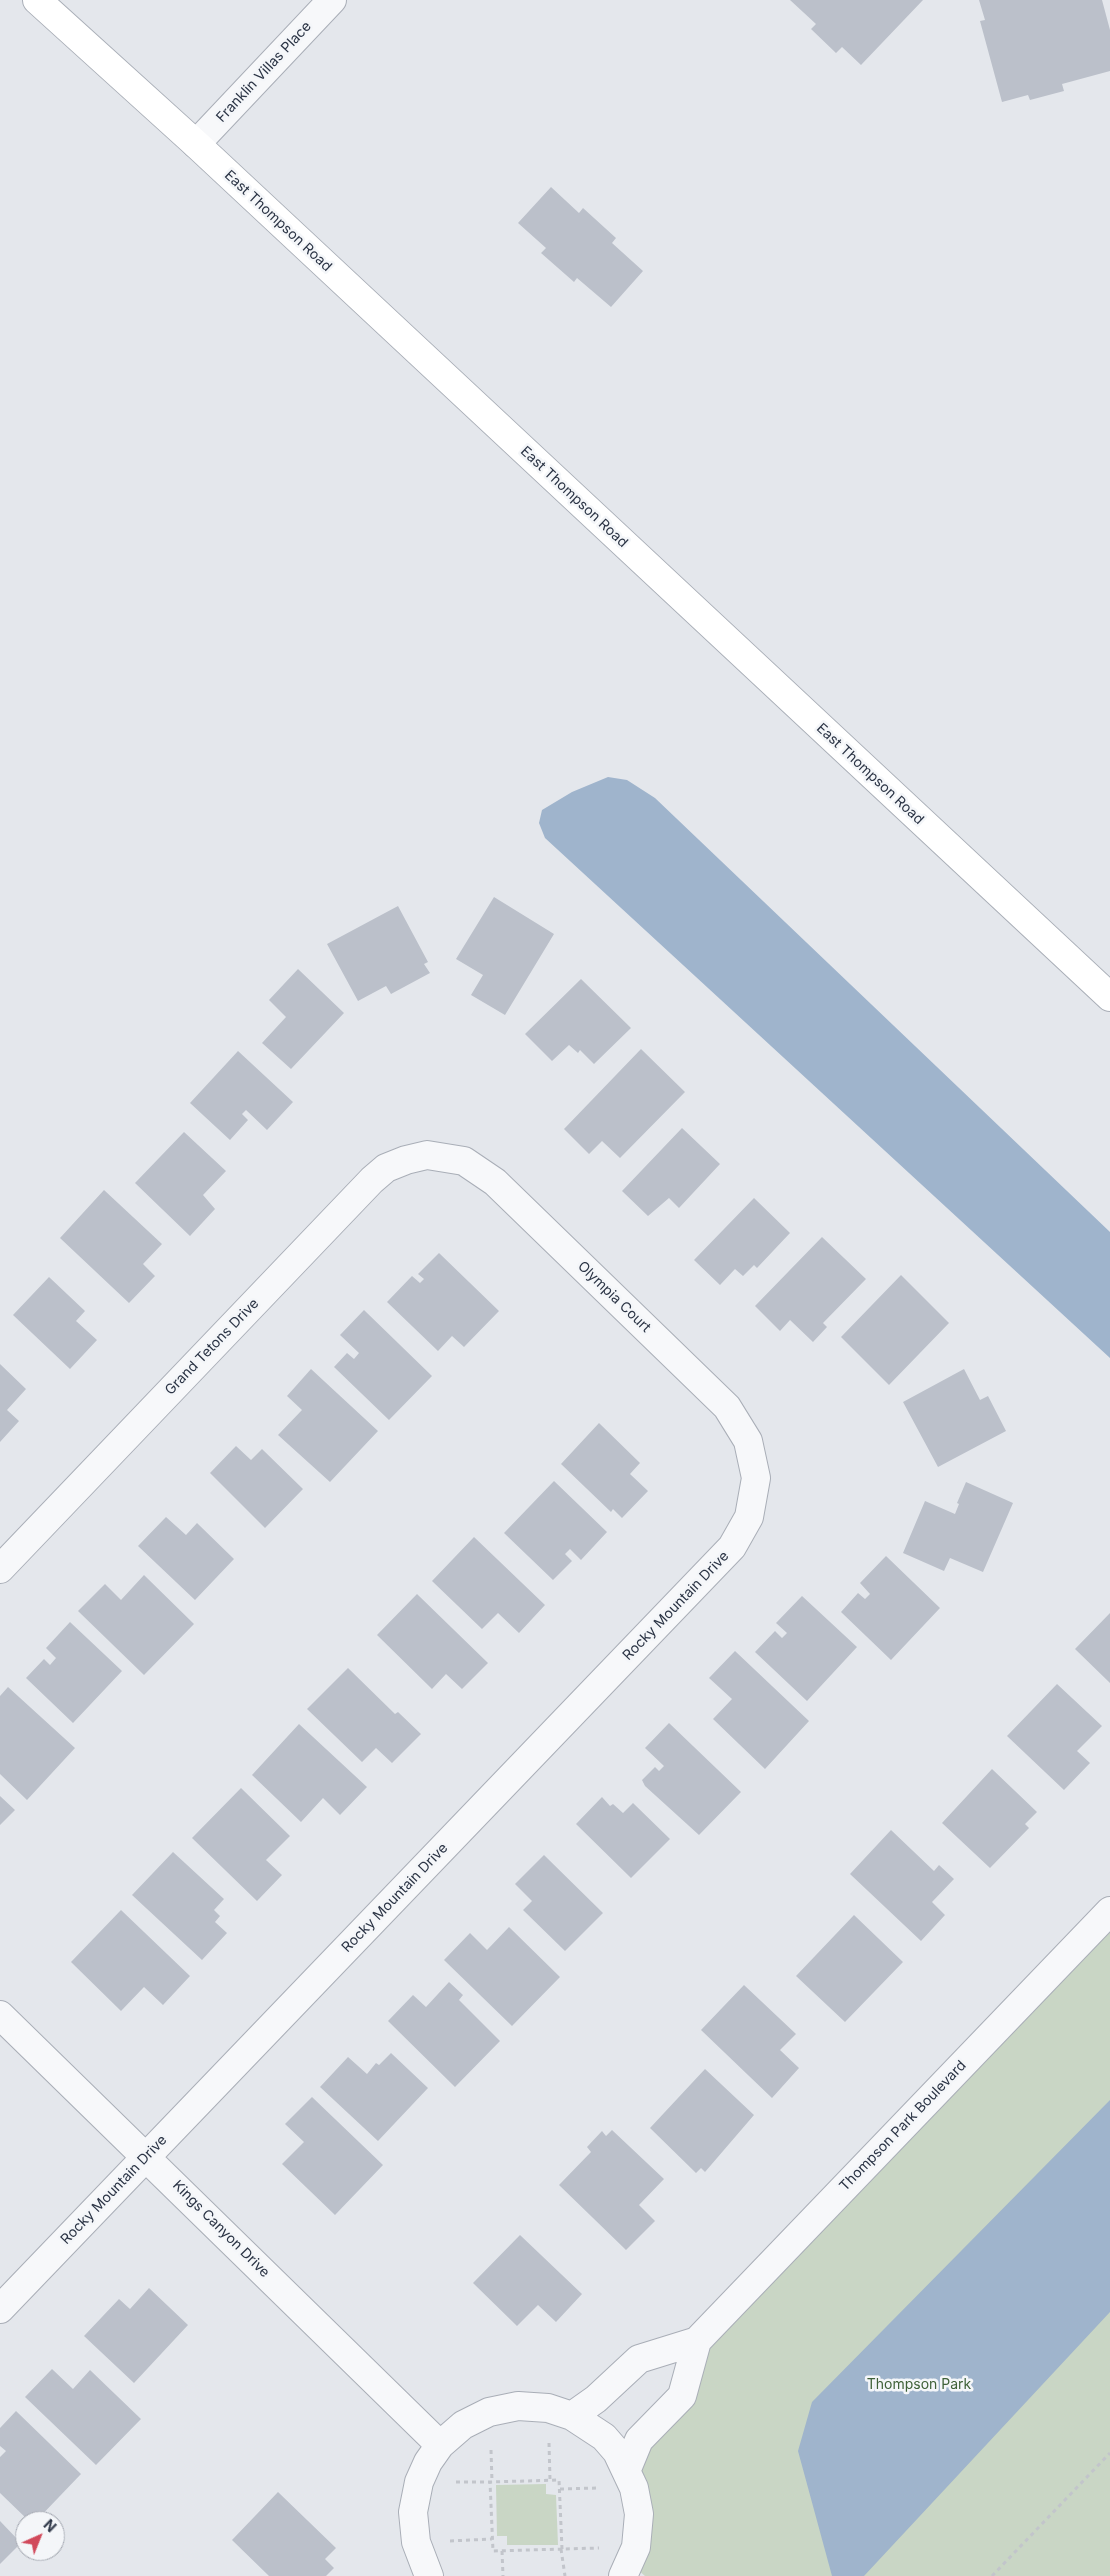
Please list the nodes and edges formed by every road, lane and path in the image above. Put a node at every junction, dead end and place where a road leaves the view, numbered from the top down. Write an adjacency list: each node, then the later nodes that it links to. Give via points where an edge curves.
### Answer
1 (36, 0): 3 (main road, East Thompson Road)
2 (332, 0): 3 (street, Franklin Villas Place)
3 (196, 144): 4 (main road, East Thompson Road)
4 (1110, 997)
5 (440, 1156): 6 (street, Olympia Court, via 464,1161 495,1182 727,1407 748,1441); 7 (street, Grand Tetons Drive, via 427,1155 406,1160 386,1168 372,1180)
6 (755, 1469): 10 (street, Rocky Mountain Drive, via 756,1488 750,1517 732,1547)
7 (0, 1569)
8 (1110, 1912): 12 (street, Thompson Park Boulevard)
9 (0, 2015): 10 (street, Kings Canyon Drive)
10 (146, 2156): 11 (street, Rocky Mountain Drive); 14 (street, Kings Canyon Drive)
11 (0, 2309)
12 (697, 2341): 13 (street, Thompson Park Boulevard, via 640,2359); 16 (street, Thompson Park Boulevard, via 682,2396 639,2440)
13 (572, 2416): 14 (street, via 548,2408 518,2406 489,2412 462,2425); 16 (street, via 604,2437)
14 (440, 2445): 19 (street, via 419,2482 413,2512 416,2542)
15 (1110, 2453): 23 (path)
16 (627, 2469): 22 (street, via 636,2492 639,2514 636,2547)
17 (561, 2549): 18 (path); 18 (path, via 559,2480 490,2482 493,2552); 21 (path)
18 (502, 2551): 20 (path)
19 (428, 2575)
20 (503, 2576)
21 (565, 2576)
22 (623, 2576)
23 (992, 2576)

